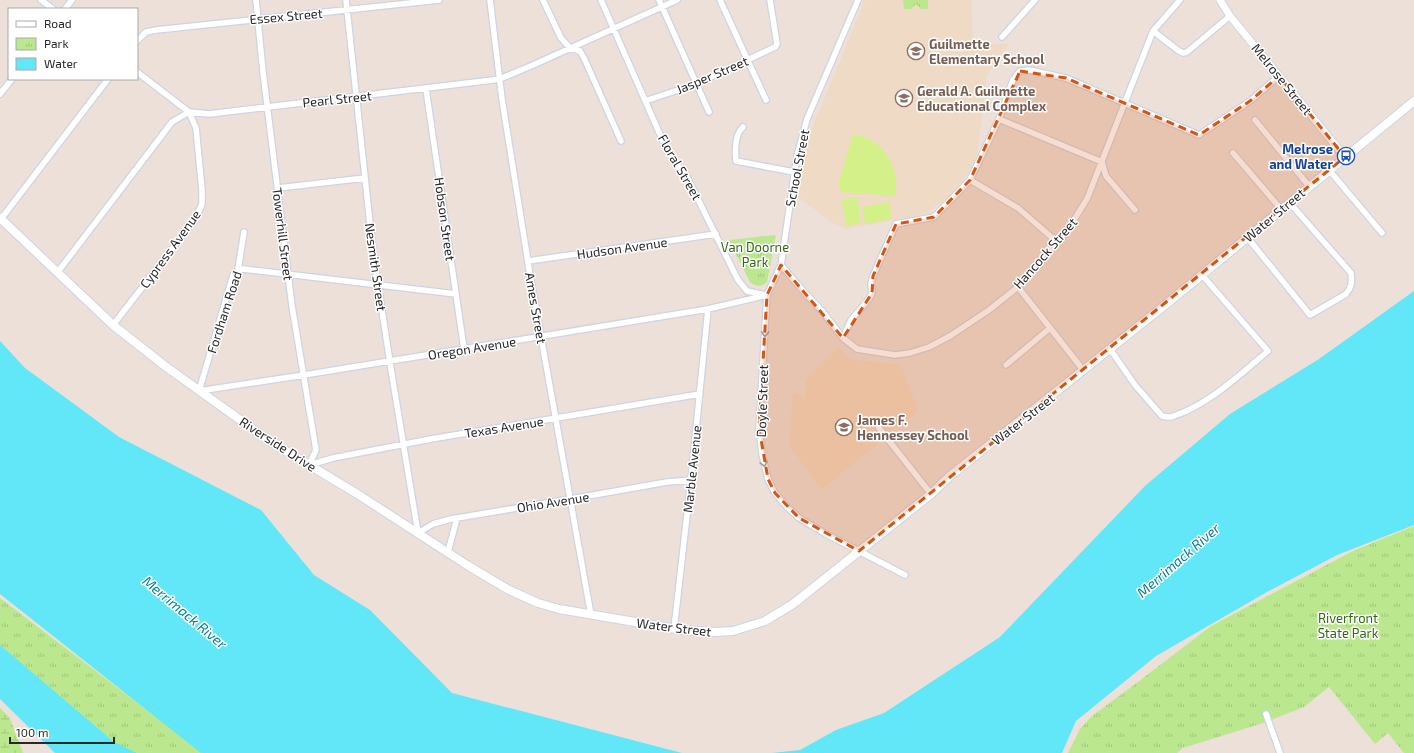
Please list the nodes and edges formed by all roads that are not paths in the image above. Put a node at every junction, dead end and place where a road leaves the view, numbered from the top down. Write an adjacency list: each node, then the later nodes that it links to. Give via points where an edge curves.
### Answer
1 (41, 0): 18 (street)
2 (72, 0): 19 (street)
3 (256, 0): 22 (street, Towerhill Street)
4 (346, 0): 20 (street, Nesmith Street)
5 (439, 0): 20 (street, Essex Street)
6 (490, 0): 31 (street, Ames Street)
7 (543, 0): 27 (street, via 561,38)
8 (601, 0): 23 (street, Floral Street)
9 (659, 0): 17 (street)
10 (677, 0): 17 (street, Pearl Street)
11 (720, 0): 28 (street)
12 (770, 0): 28 (street, Jasper Street, via 777,45)
13 (858, 0): 53 (street, School Street, via 807,119)
14 (1035, 0): 25 (street)
15 (1180, 0): 24 (street, Hancock Street)
16 (1220, 0): 21 (street, Melrose Street)
17 (662, 7): 23 (street, Pearl Street); 34 (street)
18 (52, 8)
19 (66, 8)
20 (347, 11): 22 (street, Essex Street); 37 (street, Nesmith Street)
21 (1230, 16): 24 (street, via 1188,52 1183,53); 30 (street, Melrose Street)
22 (259, 19): 26 (street, Essex Street, via 156,30 146,32); 42 (street, Towerhill Street)
23 (613, 28): 27 (street, Pearl Street); 38 (street, Floral Street)
24 (1153, 31): 41 (street, Hancock Street)
25 (1002, 36)
26 (138, 40)
27 (570, 48): 31 (street, Pearl Street); 48 (street, via 580,51 584,58)
28 (748, 60): 34 (street, Jasper Street); 39 (street)
29 (138, 73): 43 (street)
30 (1279, 76): 41 (street, via 1250,101 1199,135); 50 (street, Melrose Street)
31 (499, 79): 35 (street, Pearl Street); 67 (street, Ames Street)
32 (11, 80): 36 (street)
33 (107, 80): 61 (street)
34 (696, 84): 38 (street, Jasper Street); 44 (street)
35 (426, 89): 37 (street, Pearl Street); 75 (street, Hobson Street)
36 (0, 94)
37 (356, 97): 42 (street, Pearl Street); 54 (street, Nesmith Street)
38 (645, 100): 64 (street, Floral Street, via 665,146 675,163 686,174)
39 (766, 100)
40 (1414, 101): 50 (main road, Water Street)
41 (1125, 103): 45 (street, via 1066,78 1020,70); 51 (street, Hancock Street)
42 (268, 107): 43 (street, Pearl Street, via 209,114); 57 (street, Towerhill Street)
43 (189, 112): 70 (street, via 172,122); 78 (street, Cypress Avenue, via 196,128 202,204 190,226)
44 (708, 112)
45 (999, 119): 51 (street); 55 (street)
46 (1255, 120): 56 (street)
47 (743, 127): 53 (street, via 739,130 736,161)
48 (621, 140)
49 (1233, 153): 59 (street)
50 (1345, 156): 52 (main road, Water Street)
51 (1102, 162): 60 (street, via 1106,176); 66 (street, Hancock Street, via 1082,209)
52 (1329, 170): 56 (main road, Water Street); 63 (street)
53 (794, 172): 68 (street, School Street)
54 (365, 178): 57 (street); 73 (street, Nesmith Street)
55 (970, 180): 66 (street, via 1017,208); 81 (street, via 934,217 896,224 873,276 872,293 852,320)
56 (1309, 186): 58 (main road, Water Street)
57 (278, 188): 71 (street, Towerhill Street)
58 (1289, 202): 59 (main road, Water Street); 65 (street, via 1351,273 1352,284 1346,294 1310,315)
59 (1281, 209): 65 (main road, Water Street)
60 (1135, 210)
61 (1, 219): 70 (main road, Riverside Drive)
62 (244, 232): 69 (street, Fordham Road)
63 (1382, 233)
64 (716, 234): 67 (street, Hudson Avenue); 76 (street, Floral Street, via 738,280 747,291)
65 (1247, 237): 72 (main road, Water Street)
66 (1057, 242): 74 (street, Hancock Street)
67 (528, 261): 80 (street, Ames Street)
68 (781, 265): 76 (street, School Street); 81 (street, Hancock Street)
69 (238, 270): 71 (street); 88 (street, Fordham Road, via 233,275)
70 (57, 273): 78 (main road, Riverside Drive)
71 (288, 275): 73 (street); 87 (street, Towerhill Street)
72 (1202, 275): 83 (main road, Water Street); 83 (street, via 1268,351 1216,393 1173,417 1162,416 1135,385)
73 (378, 285): 75 (street); 84 (street, Nesmith Street)
74 (1018, 286): 79 (street); 81 (street, Hancock Street, via 989,310 950,336 910,353 895,355 856,349)
75 (456, 294): 82 (street, Hobson Street)
76 (767, 295): 77 (street, Oregon Avenue); 99 (street, Doyle Street, one-way to 99, via 759,428 768,479 775,493 799,518)
77 (708, 310): 80 (street, Oregon Avenue); 89 (street, Marble Avenue)
78 (113, 325): 88 (main road, Riverside Drive)
79 (1050, 328): 85 (street); 86 (street)
80 (541, 337): 82 (street, Oregon Avenue); 90 (street, Ames Street)
81 (843, 338)
82 (464, 349): 84 (street, Oregon Avenue)
83 (1110, 349): 86 (main road, Water Street)
84 (390, 361): 87 (street, Oregon Avenue); 92 (street, Nesmith Street)
85 (1006, 365)
86 (1084, 371): 95 (main road, Water Street, via 950,476)
87 (304, 375): 88 (street, Oregon Avenue); 93 (street, Towerhill Street, via 316,450)
88 (199, 390): 93 (main road, Riverside Drive, via 271,442)
89 (700, 394): 90 (street, Texas Avenue); 94 (street, Marble Avenue)
90 (556, 418): 92 (street, Texas Avenue); 96 (street, Ames Street)
91 (879, 428): 95 (street)
92 (403, 444): 93 (street, Texas Avenue); 98 (street, Nesmith Street)
93 (309, 465): 98 (main road, Riverside Drive)
94 (691, 480): 96 (street, Ohio Avenue); 103 (street, Marble Avenue)
95 (931, 494): 99 (main road, Water Street)
96 (569, 499): 97 (street, Ohio Avenue); 102 (street, Ames Street)
97 (457, 518): 98 (street, Ohio Avenue, via 433,524); 100 (street)
98 (418, 533): 100 (main road, Riverside Drive)
99 (859, 551): 101 (street, Doyle Street); 103 (main road, Water Street, via 793,604 765,621 716,632)
100 (448, 552): 102 (main road, Riverside Drive, via 509,590 538,603)
101 (905, 575)
102 (591, 615): 103 (main road, Water Street)
103 (674, 629)
104 (1266, 714): 105 (street)
105 (1280, 753)

